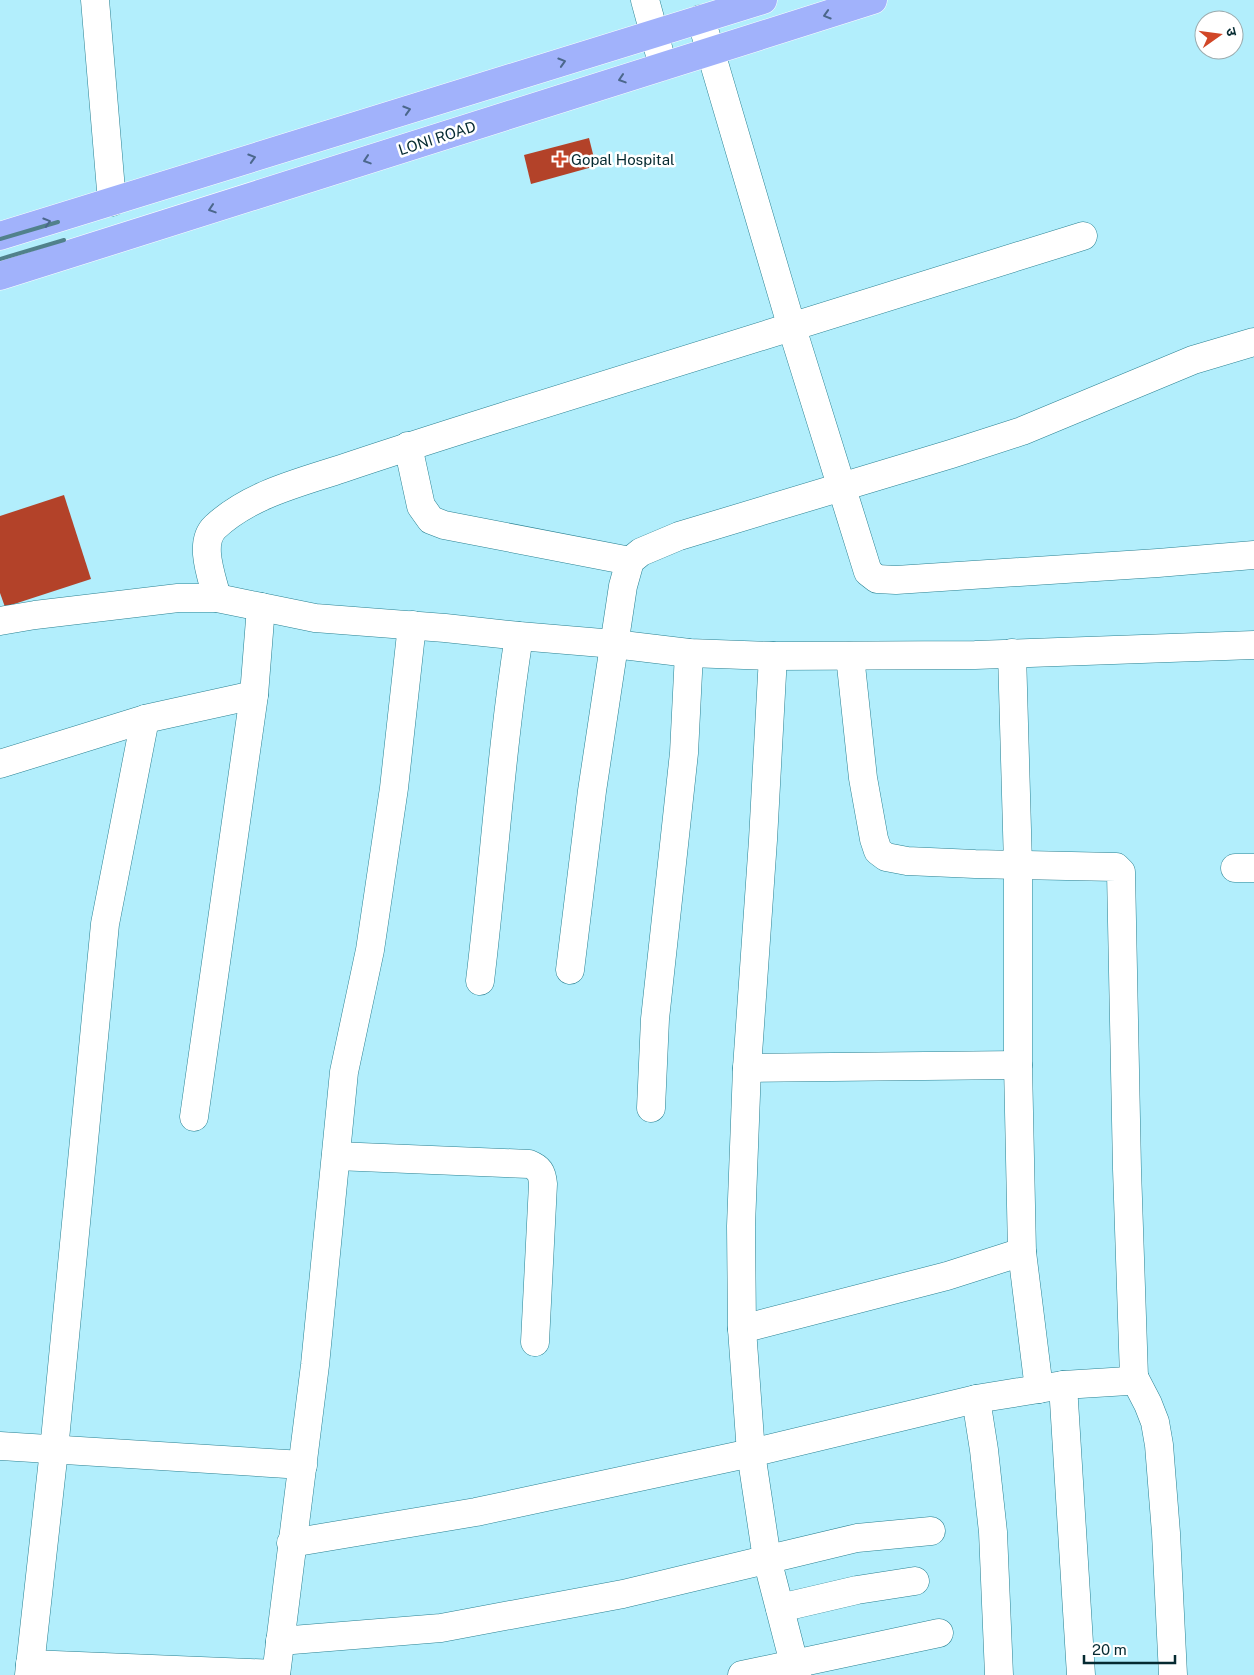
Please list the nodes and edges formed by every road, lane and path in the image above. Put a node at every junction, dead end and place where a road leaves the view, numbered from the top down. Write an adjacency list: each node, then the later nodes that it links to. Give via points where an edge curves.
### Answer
1 (95, 0): 9 (street)
2 (644, 0): 6 (street)
3 (763, 0): 5 (highway)
4 (873, 0): 7 (highway, LONI ROAD, one-way to 7)
5 (701, 19): 6 (highway); 7 (street)
6 (654, 34): 8 (street); 9 (highway, one-way to 6)
7 (710, 51): 8 (highway, LONI ROAD); 13 (street)
8 (663, 66): 12 (highway, LONI ROAD, one-way to 12)
9 (112, 202): 10 (highway, one-way to 9)
10 (0, 236)
11 (1083, 236): 13 (street)
12 (0, 276)
13 (792, 328): 15 (street); 16 (street)
14 (1254, 342): 16 (street, via 1193,360 1022,431)
15 (408, 446): 18 (street, via 421,506 431,520); 19 (street, via 265,494 215,527 208,535 206,546)
16 (843, 487): 17 (street, via 868,572 877,579); 18 (street, via 680,536 642,552)
17 (1254, 555)
18 (630, 561): 24 (street)
19 (216, 598): 20 (street); 21 (street, via 178,598)
20 (261, 607): 22 (street, via 315,618); 30 (street)
21 (0, 621)
22 (412, 625): 23 (street); 40 (street, via 394,788 370,950 344,1072)
23 (520, 636): 24 (street); 35 (street, via 511,689)
24 (614, 644): 26 (street); 34 (street)
25 (1254, 645): 27 (street)
26 (689, 653): 28 (street); 38 (street, via 683,762 655,1018)
27 (1012, 653): 29 (street); 33 (street)
28 (773, 656): 29 (street); 37 (street)
29 (850, 656): 33 (street, via 863,778 878,851 886,858 906,861)
30 (254, 695): 31 (street); 39 (street)
31 (144, 719): 32 (street); 48 (street, via 105,924)
32 (0, 764)
33 (1018, 865): 36 (street); 44 (street, via 1116,867 1123,876)
34 (570, 970)
35 (480, 981)
36 (1018, 1064): 37 (street); 41 (street)
37 (747, 1068): 42 (street, via 741,1226)
38 (651, 1108)
39 (194, 1117)
40 (336, 1156): 43 (street, via 528,1164 537,1167 543,1184); 50 (street)
41 (1022, 1252): 42 (street, via 947,1276); 45 (street)
42 (742, 1329): 49 (street)
43 (535, 1342)
44 (1134, 1377): 45 (street, via 1128,1381); 64 (street, via 1152,1413 1159,1444)
45 (1051, 1387): 46 (street); 63 (street)
46 (976, 1399): 49 (street); 62 (street, via 993,1532)
47 (0, 1446): 48 (street)
48 (54, 1450): 50 (street); 59 (street)
49 (751, 1453): 52 (street, via 476,1512); 53 (street)
50 (303, 1465): 52 (street)
51 (930, 1531): 53 (street, via 857,1538)
52 (292, 1543): 57 (street)
53 (767, 1559): 55 (street); 57 (street, via 623,1594 442,1628)
54 (915, 1581): 55 (street, via 857,1590)
55 (780, 1608): 58 (street)
56 (939, 1633): 58 (street)
57 (280, 1642): 60 (street)
58 (795, 1669): 61 (street)
59 (30, 1670): 60 (street)
60 (276, 1674)
61 (742, 1675)
62 (1000, 1675)
63 (1080, 1675)
64 (1173, 1675)

